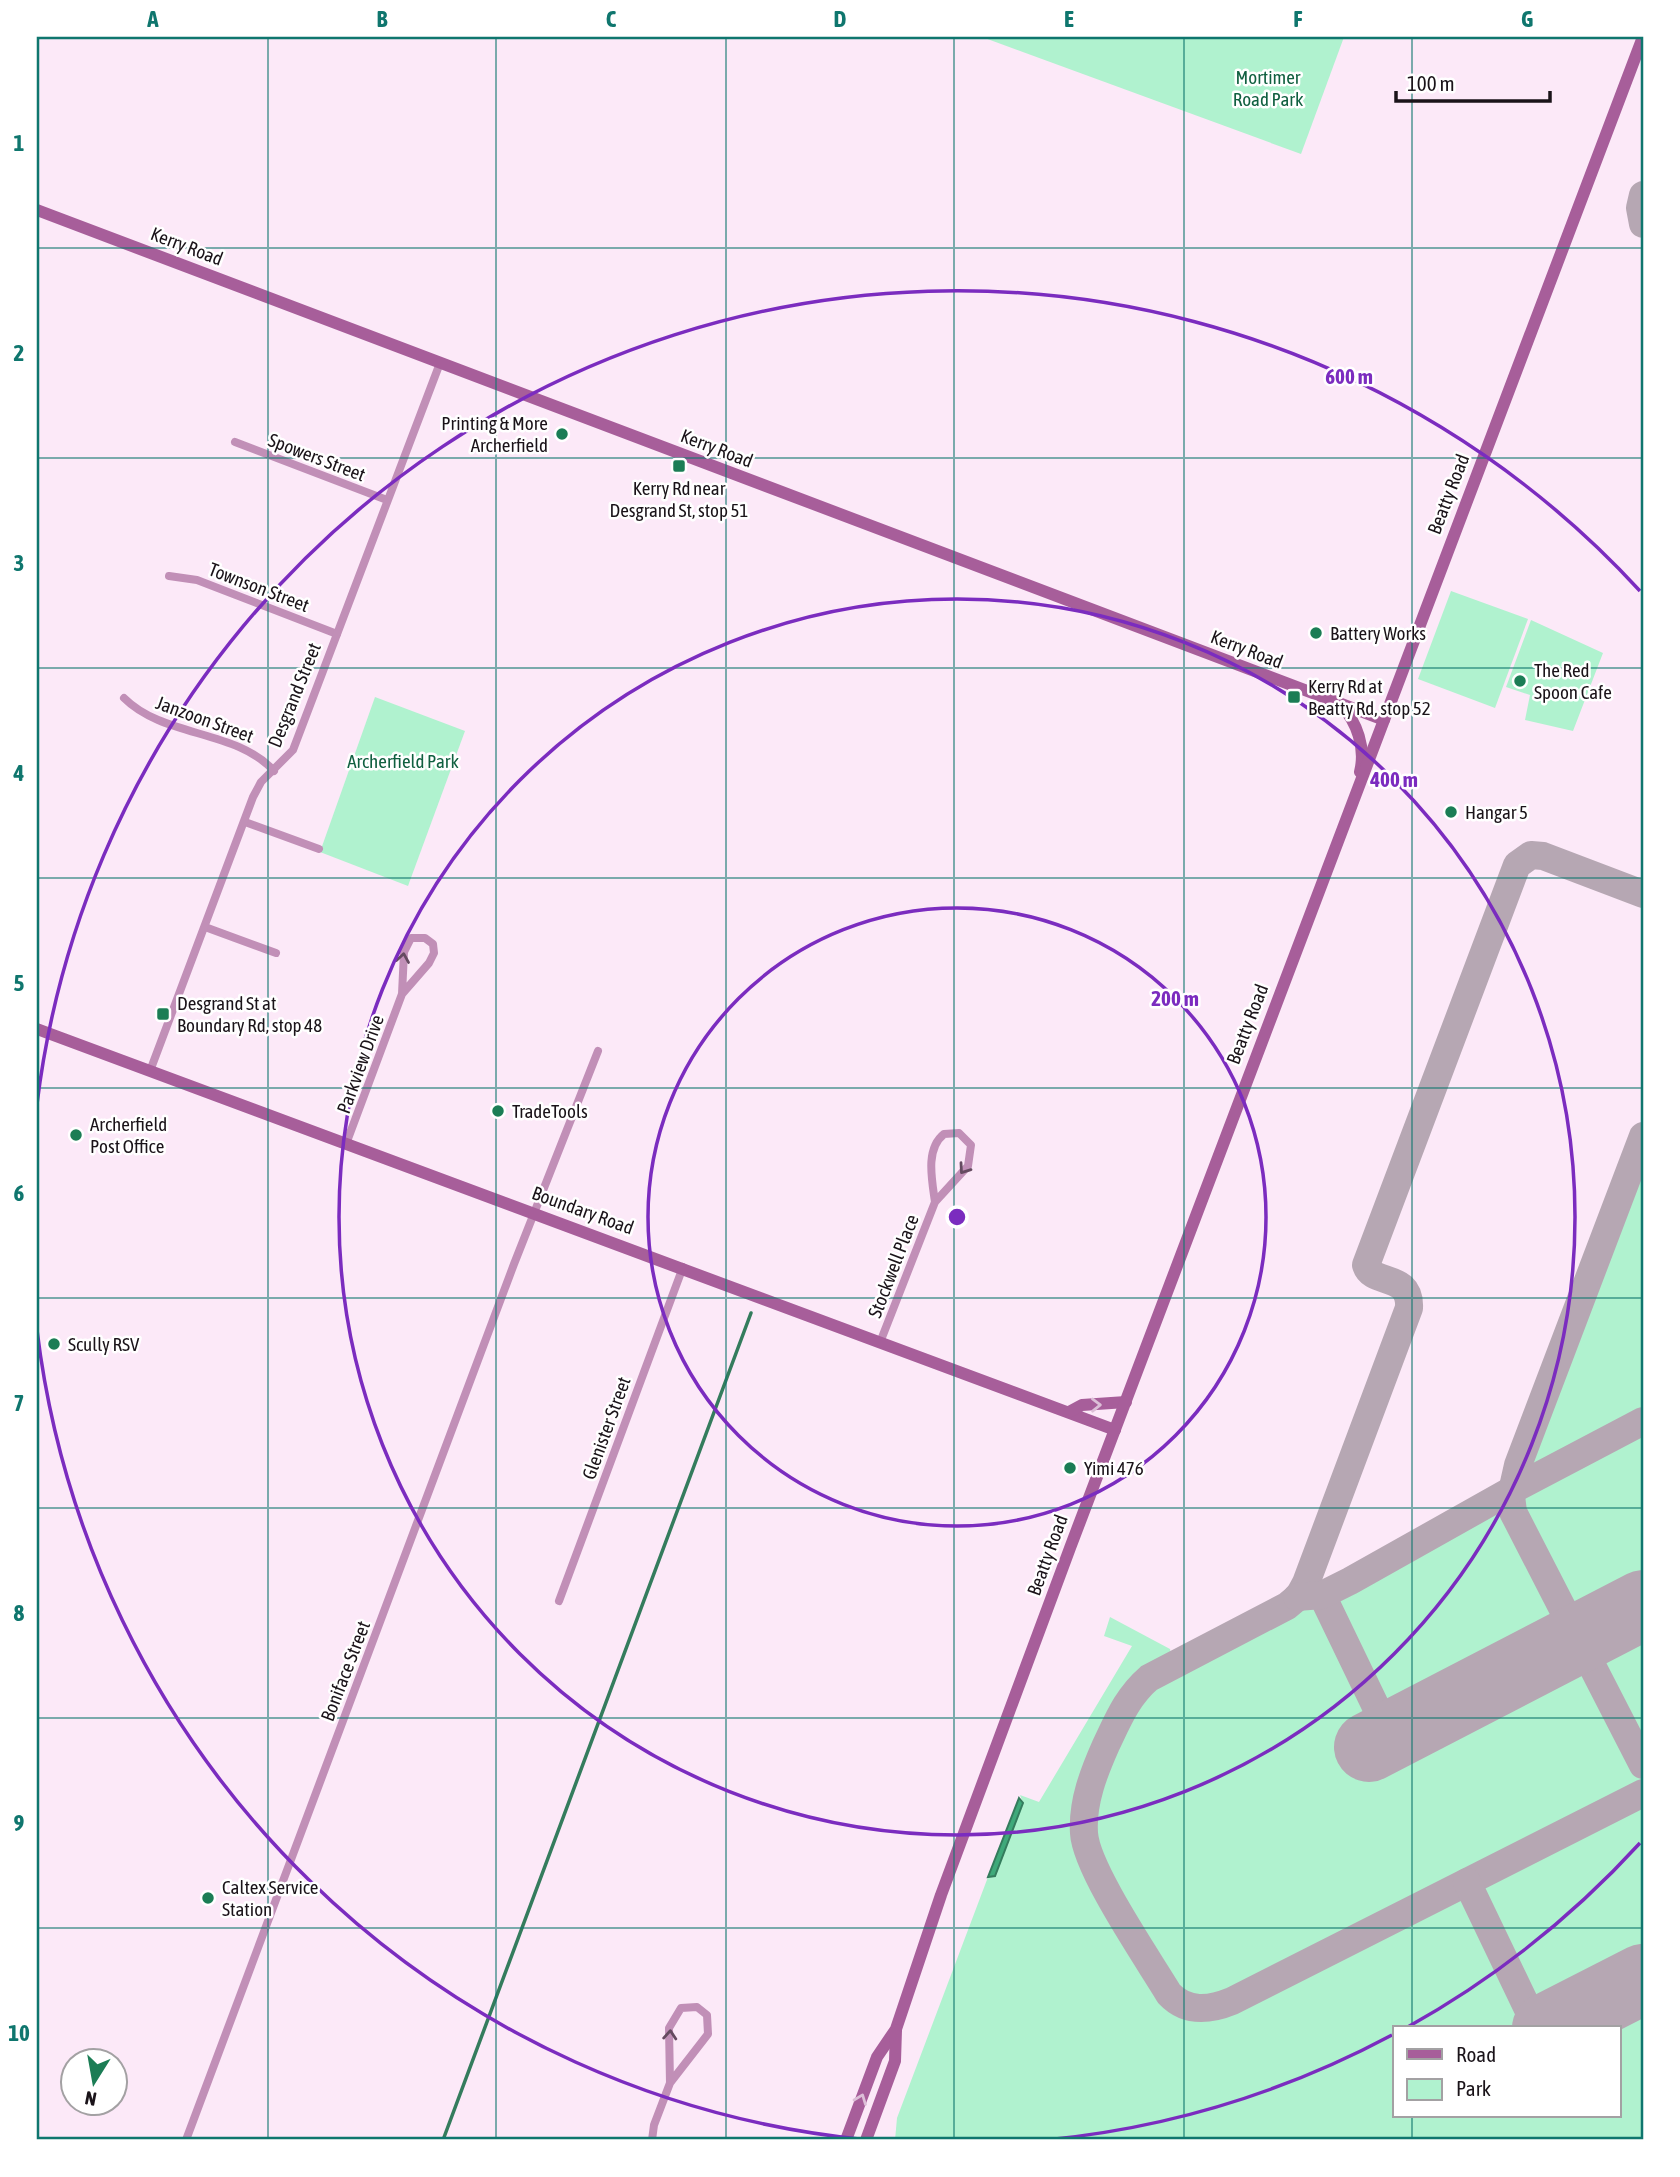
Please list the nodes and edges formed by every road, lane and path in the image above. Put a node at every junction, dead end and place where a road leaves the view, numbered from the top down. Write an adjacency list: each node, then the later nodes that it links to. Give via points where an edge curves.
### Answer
1 (1643, 37): 10 (main road, Beatty Road)
2 (37, 210): 3 (main road, Kerry Road)
3 (440, 363): 5 (street, Desgrand Street); 9 (main road, Kerry Road)
4 (235, 442): 5 (street, Spowers Street)
5 (387, 500): 7 (street, Desgrand Street)
6 (169, 576): 7 (street, Townson Street, via 197,580)
7 (337, 634): 11 (street, Desgrand Street, via 293,750)
8 (124, 698): 11 (street, Janzoon Street, via 144,713 258,756)
9 (1341, 704): 10 (main road, Kerry Road); 12 (main road, via 1357,729 1362,764)
10 (1384, 720): 12 (main road, Beatty Road)
11 (274, 771): 13 (street, Desgrand Street, via 257,788)
12 (1351, 807): 26 (main road, Beatty Road)
13 (245, 822): 14 (street); 15 (street, Desgrand Street)
14 (319, 849)
15 (205, 927): 16 (street); 20 (street, Desgrand Street)
16 (276, 953)
17 (402, 994): 17 (street, Parkview Drive, one-way to 17, via 405,945 411,939 425,938 433,944 433,957); 21 (street, Parkview Drive)
18 (37, 1029): 20 (main road, Boundary Road)
19 (598, 1051): 23 (street, Boniface Street)
20 (150, 1071): 21 (main road, Boundary Road)
21 (346, 1144): 23 (main road, Boundary Road)
22 (935, 1202): 22 (street, Stockwell Place, one-way to 22, via 934,1146 944,1134 959,1133 971,1145 971,1158); 25 (street, Stockwell Place)
23 (534, 1213): 24 (main road, Boundary Road); 32 (street, Boniface Street)
24 (683, 1267): 25 (main road, Boundary Road); 29 (street, Glenister Street)
25 (881, 1340): 27 (main road, Boundary Road)
26 (1126, 1402): 27 (main road, one-way to 26, via 1082,1405); 28 (main road, Beatty Road)
27 (1069, 1412): 28 (main road, Boundary Road)
28 (1115, 1430): 30 (main road, Beatty Road)
29 (559, 1601)
30 (896, 2029): 34 (main road, Beatty Road, one-way to 30, via 877,2057); 35 (main road, Beatty Road, via 895,2062)
31 (670, 2083): 31 (street, one-way to 31, via 672,2019 681,2008 698,2007 707,2015 708,2034); 33 (street)
32 (186, 2140)
33 (652, 2140)
34 (846, 2140)
35 (866, 2140)

